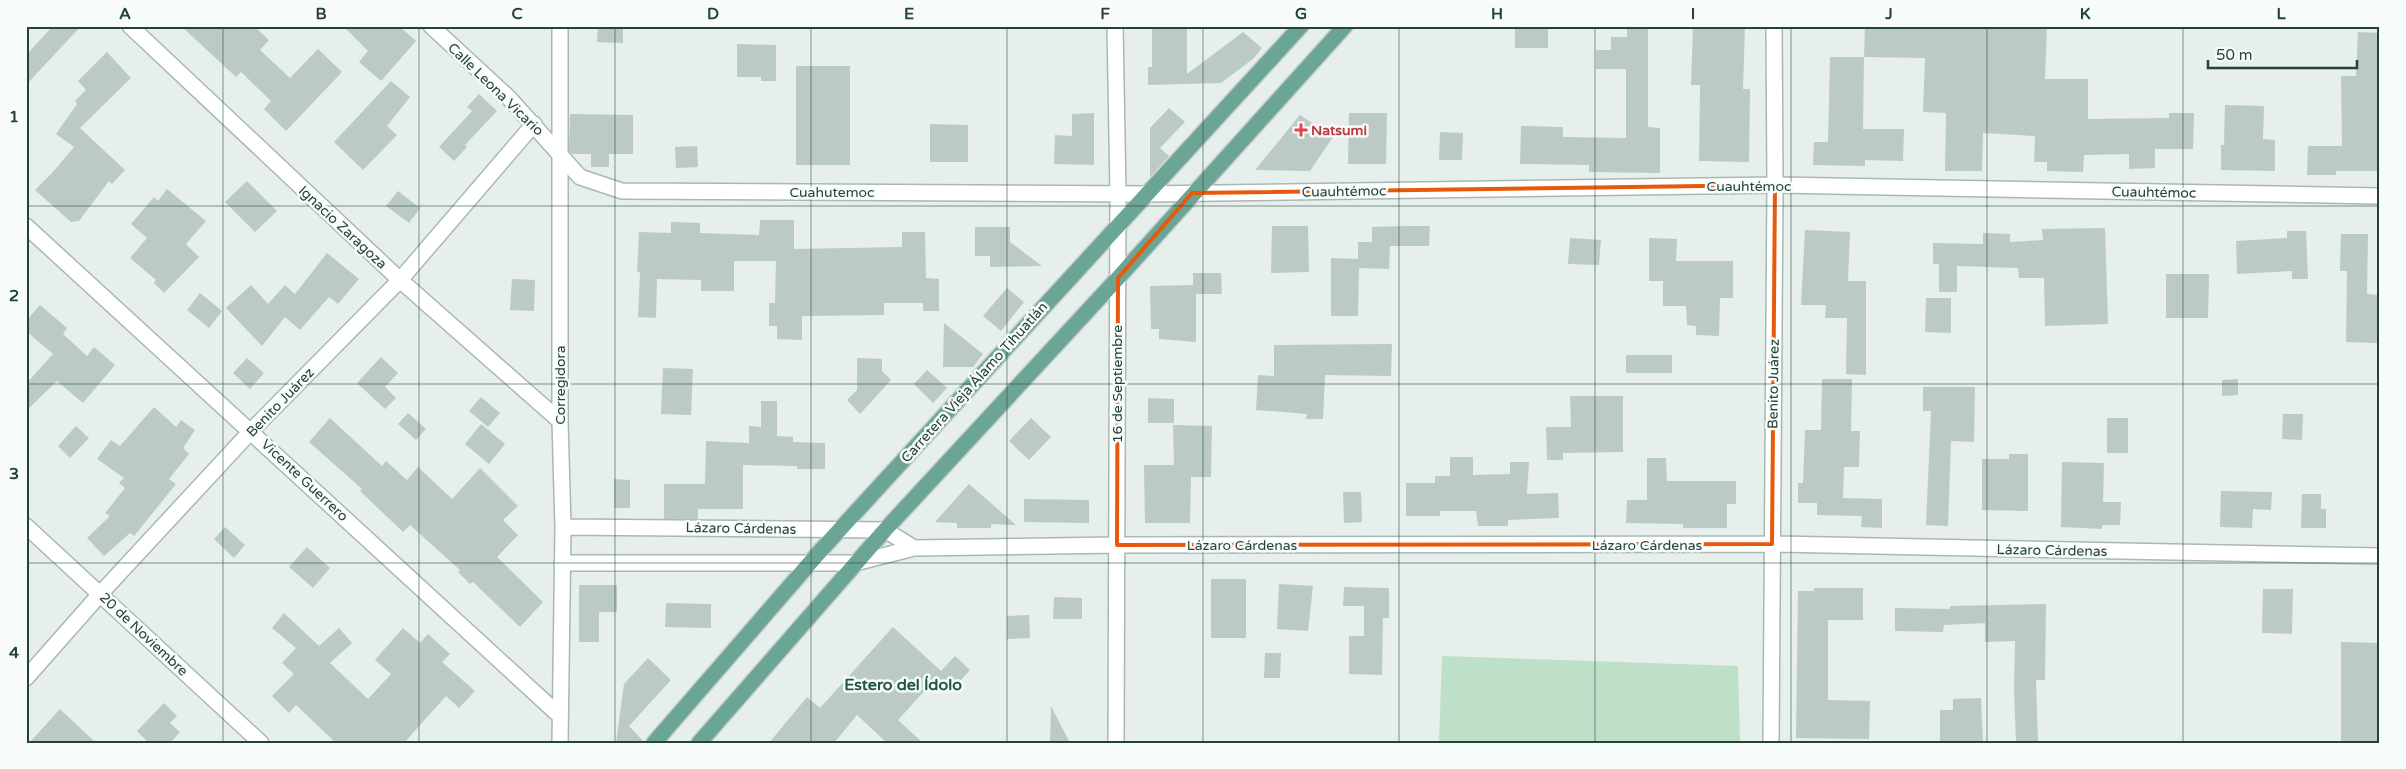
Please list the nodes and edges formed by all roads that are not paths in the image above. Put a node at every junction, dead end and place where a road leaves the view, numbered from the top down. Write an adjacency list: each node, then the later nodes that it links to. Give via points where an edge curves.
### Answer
1 (130, 26): 18 (street, Ignacio Zaragoza)
2 (431, 26): 8 (street, Calle Leona Vicario)
3 (560, 26): 9 (street, Corregidora)
4 (1115, 26): 12 (street, 16 de Septiembre)
5 (1301, 26): 13 (main road, Carretera Vieja Álamo Tihuatlán)
6 (1345, 26): 11 (main road)
7 (1774, 26): 10 (street, Benito Juárez)
8 (534, 124): 9 (street, Calle Leona Vicario); 18 (street, Benito Juárez)
9 (559, 153): 12 (street, Cuahutemoc, via 580,176 622,191); 19 (street, Corregidora)
10 (1775, 185): 11 (street, Cuauhtémoc); 14 (street, Cuauhtémoc); 25 (street, Benito Juárez)
11 (1192, 193): 13 (street, Cuauhtémoc); 17 (main road)
12 (1118, 194): 13 (street, Cuauhtémoc); 16 (street, 16 de Septiembre)
13 (1147, 194): 16 (main road, Carretera Vieja Álamo Tihuatlán)
14 (2380, 196)
15 (26, 226): 20 (street, Vicente Guerrero)
16 (1117, 226): 17 (street, 16 de Septiembre); 23 (main road, Carretera Vieja Álamo Tihuatlán)
17 (1118, 278): 24 (main road); 26 (street, 16 de Septiembre)
18 (400, 280): 19 (street, Ignacio Zaragoza); 20 (street, Benito Juárez)
19 (560, 422): 22 (street, Corregidora)
20 (251, 431): 32 (street, Benito Juárez); 34 (street, Vicente Guerrero)
21 (26, 526): 32 (street, 20 de Noviembre)
22 (563, 527): 23 (street, Lázaro Cárdenas); 29 (street, Corregidora)
23 (839, 529): 24 (street, Lázaro Cárdenas); 31 (main road, Carretera Vieja Álamo Tihuatlán)
24 (884, 530): 27 (street, Lázaro Cárdenas); 30 (main road)
25 (1772, 544): 26 (street, Lázaro Cárdenas); 28 (street, Lázaro Cárdenas); 40 (street, Benito Juárez)
26 (1117, 545): 27 (street, Lázaro Cárdenas); 39 (street, 16 de Septiembre)
27 (914, 548): 30 (street, Lázaro Cárdenas)
28 (2380, 556)
29 (562, 563): 31 (street, Lázaro Cárdenas); 34 (street, Corregidora)
30 (855, 563): 31 (street, Lázaro Cárdenas); 38 (main road)
31 (808, 564): 37 (main road, Carretera Vieja Álamo Tihuatlán)
32 (101, 594): 33 (street, Benito Juárez); 35 (street, 20 de Noviembre)
33 (26, 678)
34 (560, 716): 36 (street, Corregidora)
35 (261, 743)
36 (560, 743)
37 (654, 743)
38 (699, 743)
39 (1116, 743)
40 (1771, 743)

